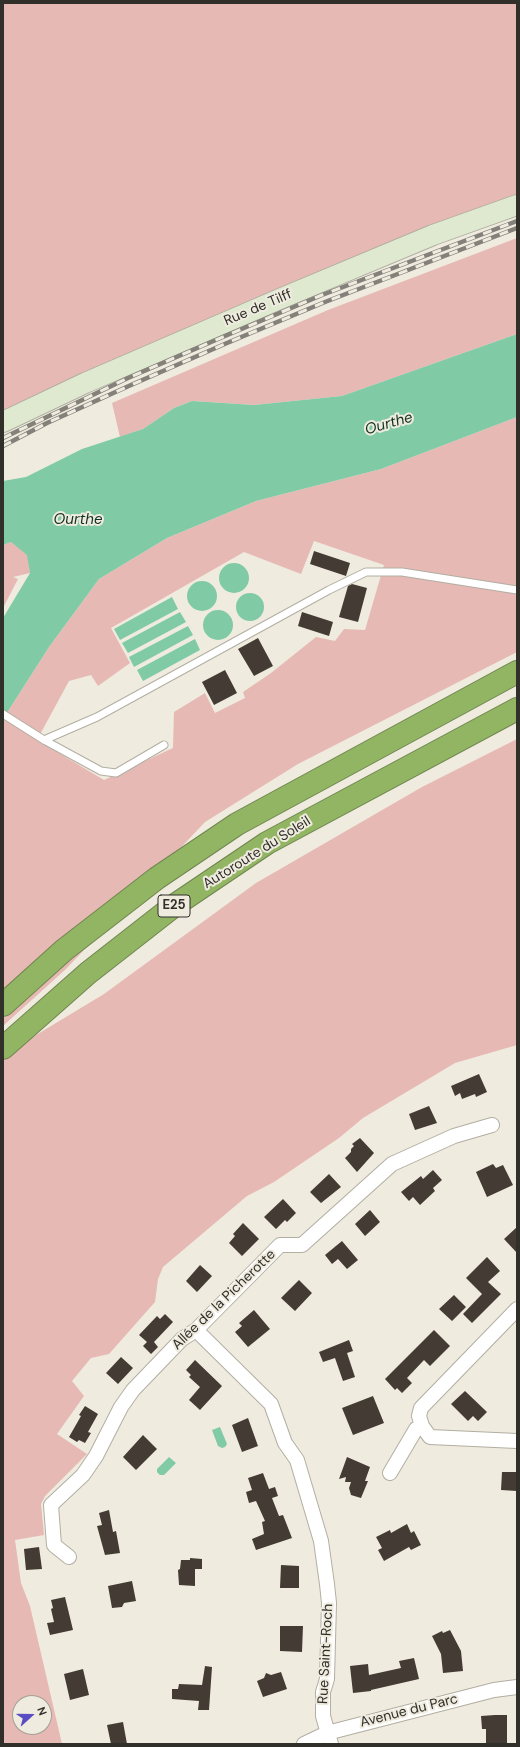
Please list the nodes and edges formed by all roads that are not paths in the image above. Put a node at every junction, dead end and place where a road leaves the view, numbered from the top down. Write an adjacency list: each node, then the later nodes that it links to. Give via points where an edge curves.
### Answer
1 (517, 205): 2 (main road, Rue de Tilff, via 434,235 282,298 85,383)
2 (3, 422)
3 (516, 590): 7 (lane, via 402,572 366,572 97,717)
4 (517, 672): 9 (highway, E25, via 237,824 157,878 64,950)
5 (517, 709): 10 (highway, Autoroute du Soleil / E25, via 267,844 175,905 88,973)
6 (3, 714): 7 (lane)
7 (44, 740): 8 (lane, via 95,768 116,773)
8 (164, 745)
9 (3, 1005)
10 (3, 1048)
11 (492, 1124): 13 (street, Allée de la Picherotte, via 454,1136 392,1164 302,1245 280,1245)
12 (517, 1309): 14 (street, via 421,1408 419,1416)
13 (196, 1330): 17 (street, Allée de la Picherotte, via 182,1339 133,1390 83,1475 51,1505 54,1545); 19 (street, Rue Saint-Roch, via 271,1404 285,1443 297,1460 321,1541 327,1584 327,1679 323,1692 323,1710)
14 (422, 1426): 15 (street, via 430,1437); 16 (street, via 416,1429)
15 (517, 1441)
16 (390, 1473)
17 (69, 1557)
18 (517, 1687): 19 (street, Avenue du Parc, via 494,1690)
19 (329, 1738): 20 (street, Avenue du Parc)
20 (304, 1744)

